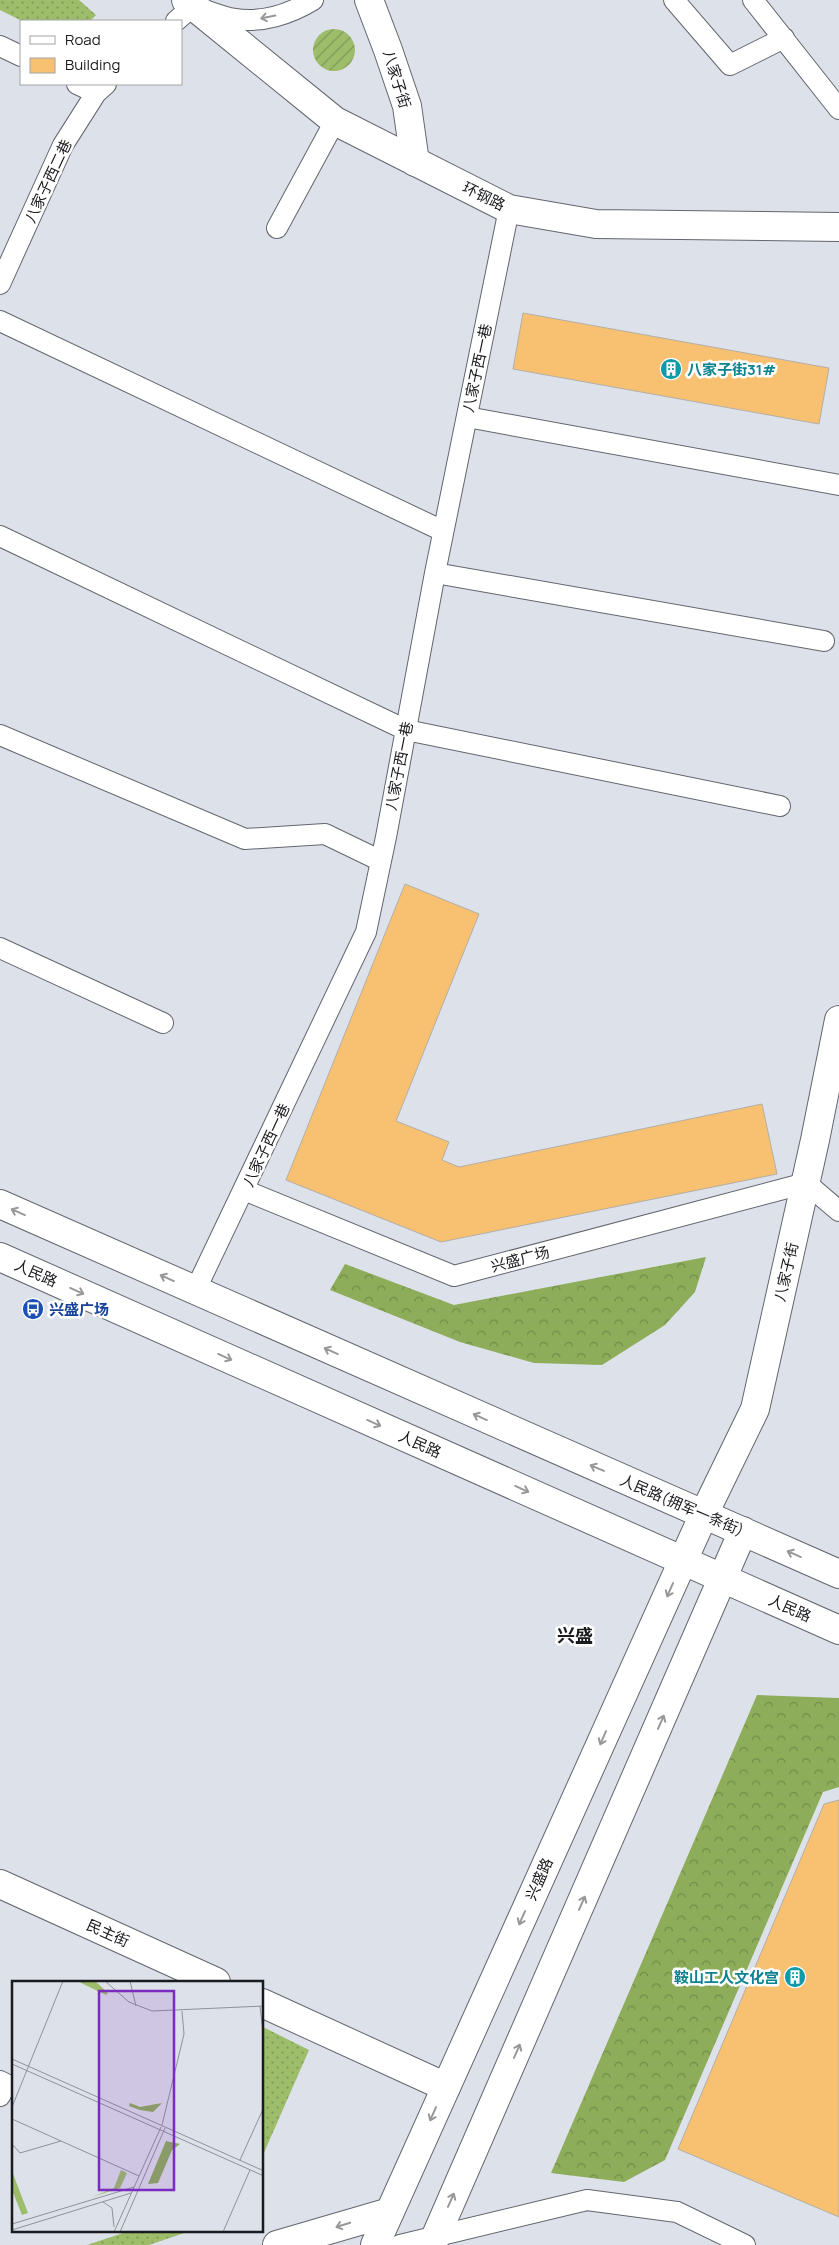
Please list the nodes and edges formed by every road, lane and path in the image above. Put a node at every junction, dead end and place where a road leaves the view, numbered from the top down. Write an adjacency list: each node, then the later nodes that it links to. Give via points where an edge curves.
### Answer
1 (313, 0): 5 (lane, one-way to 5, via 295,12 257,19 234,19)
2 (369, 0): 13 (main road, 八家子街, via 407,106)
3 (674, 0): 6 (lane, via 730,65)
4 (753, 0): 6 (lane)
5 (185, 9): 12 (main road, 环钢路)
6 (784, 38): 11 (lane)
7 (0, 46): 8 (lane)
8 (20, 56)
9 (83, 85): 10 (lane)
10 (101, 88): 17 (lane, 八家子西二巷, via 63,145)
11 (839, 109)
12 (335, 121): 13 (main road, 环钢路); 16 (lane)
13 (415, 162): 14 (main road, 环钢路)
14 (509, 209): 15 (main road, 环钢路, via 596,224); 19 (lane, 八家子西一巷)
15 (839, 227)
16 (277, 228)
17 (2, 275)
18 (0, 321): 21 (lane)
19 (467, 417): 20 (lane); 21 (lane, 八家子西一巷)
20 (839, 485)
21 (443, 531): 23 (lane, 八家子西一巷)
22 (0, 536): 25 (lane)
23 (435, 573): 24 (lane); 25 (lane, 八家子西一巷)
24 (824, 641)
25 (406, 730): 27 (lane); 28 (lane, 八家子西一巷)
26 (0, 735): 28 (lane, via 245,839 325,834)
27 (780, 806)
28 (381, 861): 33 (lane, 八家子西一巷, via 366,932)
29 (0, 948): 31 (lane)
30 (839, 1020): 32 (main road, 八家子街)
31 (163, 1023)
32 (806, 1182): 33 (lane, 兴盛广场, via 454,1276); 35 (lane); 38 (main road, 八家子街, via 755,1409)
33 (244, 1190): 37 (lane, 八家子西一巷)
34 (0, 1204): 37 (main road, one-way to 34)
35 (839, 1211)
36 (0, 1257): 40 (main road, 人民路, one-way to 40)
37 (195, 1291): 38 (main road, 人民路(拥军一条街), one-way to 37)
38 (704, 1514): 39 (main road, 人民路(拥军一条街)); 40 (main road, 兴盛路)
39 (743, 1532): 41 (main road, 人民路(拥军一条街), one-way to 39); 42 (main road)
40 (683, 1560): 42 (main road, 人民路); 48 (main road, 兴盛路, one-way to 48)
41 (839, 1574)
42 (724, 1579): 43 (main road, 人民路); 51 (main road, one-way to 42)
43 (839, 1630)
44 (0, 1884): 45 (main road, 民主街)
45 (214, 1981)
46 (264, 2005): 48 (main road)
47 (0, 2081): 49 (lane, via 6,2084)
48 (446, 2087): 50 (main road, 兴盛路, one-way to 50)
49 (0, 2096)
50 (390, 2212): 52 (main road, one-way to 52); 53 (main road, 兴盛路)
51 (434, 2241): 54 (lane); 55 (lane, via 587,2200 677,2212)
52 (278, 2245)
53 (374, 2245)
54 (400, 2245)
55 (745, 2245)

